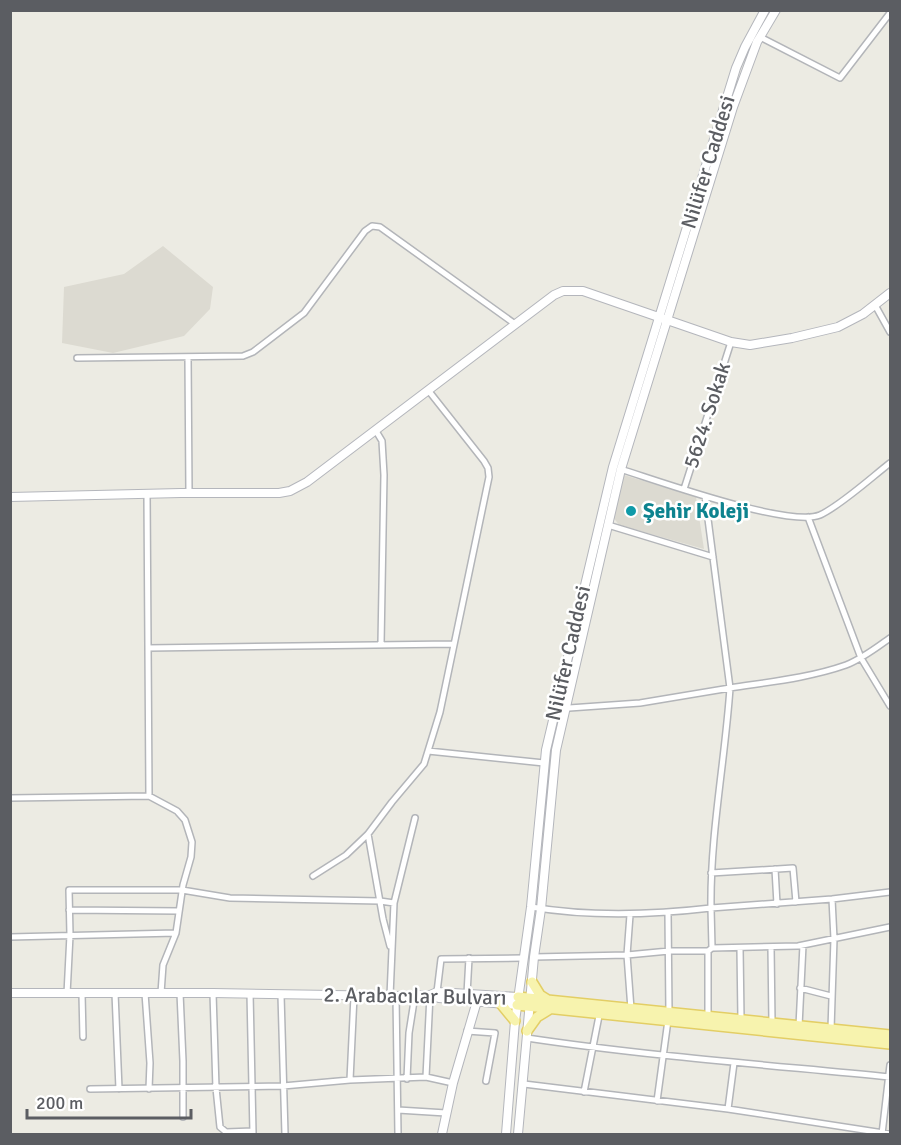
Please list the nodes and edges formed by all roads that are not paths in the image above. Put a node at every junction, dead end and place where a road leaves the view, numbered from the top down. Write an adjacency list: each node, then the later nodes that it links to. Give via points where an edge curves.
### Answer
1 (765, 10): 7 (street, Nilüfer Caddesi, via 736,68)
2 (776, 10): 4 (street)
3 (891, 13): 4 (street, via 840,78)
4 (760, 37): 7 (street, via 746,68)
5 (891, 293): 6 (street)
6 (875, 305): 9 (street); 10 (street, via 838,327 750,345)
7 (663, 319): 8 (street, via 573,290 554,295); 10 (street); 16 (street, Nilüfer Caddesi)
8 (515, 324): 11 (street, via 380,227 372,226 304,313 254,352 243,356); 13 (street)
9 (891, 332)
10 (731, 342): 17 (street, 5624. Sokak)
11 (188, 357): 12 (street); 18 (street)
12 (77, 358)
13 (428, 390): 14 (street); 27 (street, via 484,461 489,477)
14 (376, 431): 18 (street, via 290,491); 26 (street, via 382,441 384,476)
15 (891, 463): 22 (street, via 820,515)
16 (617, 468): 17 (street); 23 (street); 33 (street, Nilüfer Caddesi)
17 (684, 489): 20 (street)
18 (189, 493): 19 (street)
19 (147, 494): 21 (street); 28 (street)
20 (705, 496): 22 (street, via 771,513); 24 (street)
21 (10, 497)
22 (808, 517): 29 (street)
23 (608, 525): 24 (street); 32 (street)
24 (713, 556): 30 (street)
25 (891, 638): 29 (street)
26 (381, 644): 27 (street); 28 (street)
27 (454, 644): 34 (street)
28 (148, 648): 36 (street)
29 (861, 658): 30 (street, via 792,678); 31 (street)
30 (730, 688): 32 (street, via 640,703); 41 (street)
31 (891, 706)
32 (567, 708): 33 (street); 52 (street, via 553,771)
33 (555, 709): 35 (street, Nilüfer Caddesi)
34 (428, 752): 35 (street); 39 (street, via 424,764)
35 (544, 763): 50 (street, Nilüfer Caddesi)
36 (149, 796): 37 (street); 43 (street, via 177,811 185,820 192,842)
37 (10, 798)
38 (415, 818): 48 (street)
39 (368, 834): 42 (street, via 346,855); 46 (street)
40 (775, 869): 41 (street); 47 (street, via 793,868); 49 (street)
41 (711, 873): 51 (street)
42 (313, 876)
43 (182, 890): 46 (street, via 230,898); 53 (street, via 69,890); 54 (street)
44 (891, 892): 45 (street)
45 (832, 899): 47 (street); 61 (street)
46 (380, 901): 48 (street); 67 (street)
47 (796, 902): 49 (street)
48 (394, 903): 67 (street)
49 (777, 904): 51 (street)
50 (531, 908): 52 (street); 71 (street, Nilüfer Caddesi)
51 (711, 908): 55 (street); 65 (street)
52 (542, 909): 56 (street); 69 (street)
53 (69, 910): 54 (street); 59 (street)
54 (179, 911): 58 (street)
55 (668, 913): 56 (street); 66 (street)
56 (630, 915): 68 (street)
57 (891, 927): 61 (street)
58 (176, 933): 59 (street); 78 (street, via 163,965)
59 (70, 935): 60 (street); 83 (street)
60 (10, 937)
61 (834, 939): 62 (street); 90 (street)
62 (803, 945): 63 (street); 74 (street)
63 (771, 947): 64 (street); 102 (street)
64 (740, 948): 65 (street); 100 (street)
65 (710, 950): 66 (street); 99 (street)
66 (669, 951): 68 (street); 98 (street)
67 (392, 954): 89 (street)
68 (627, 955): 69 (street); 96 (street)
69 (534, 957): 73 (street)
70 (469, 958): 71 (street); 82 (street, via 441,958); 85 (street)
71 (523, 958): 72 (street, Nilüfer Caddesi)
72 (520, 982): 91 (street); 93 (street, Nilüfer Caddesi)
73 (532, 982): 94 (street); 95 (main road)
74 (800, 988): 90 (street); 103 (street)
75 (10, 993): 83 (street, 2. Arabacılar Bulvarı)
76 (115, 993): 77 (street, 2. Arabacılar Bulvarı); 84 (street, 2. Arabacılar Bulvarı); 126 (street)
77 (145, 993): 78 (street, 2. Arabacılar Bulvarı); 127 (street)
78 (161, 993): 79 (street, 2. Arabacılar Bulvarı)
79 (180, 993): 80 (street, 2. Arabacılar Bulvarı); 128 (street)
80 (213, 993): 81 (street, 2. Arabacılar Bulvarı); 124 (street)
81 (250, 993): 86 (street, 2. Arabacılar Bulvarı); 123 (street)
82 (434, 993): 85 (street, 2. Arabacılar Bulvarı); 87 (street, 2. Arabacılar Bulvarı); 92 (street, via 439,998); 114 (street)
83 (67, 994): 84 (street, 2. Arabacılar Bulvarı)
84 (82, 994): 108 (street)
85 (467, 994): 91 (street, 2. Arabacılar Bulvarı)
86 (281, 995): 88 (street, 2. Arabacılar Bulvarı); 122 (street)
87 (415, 995): 89 (street, 2. Arabacılar Bulvarı); 117 (street)
88 (354, 996): 89 (street, 2. Arabacılar Bulvarı); 118 (street)
89 (393, 996): 116 (street)
90 (831, 996): 104 (street)
91 (502, 1000): 92 (street); 93 (street); 101 (main road)
92 (477, 1001): 105 (street)
93 (517, 1001): 94 (main road); 101 (street, Nilüfer Caddesi)
94 (530, 1003): 95 (main road); 106 (street)
95 (549, 1004): 96 (main road); 98 (main road); 106 (main road)
96 (631, 1009): 98 (main road)
97 (599, 1016): 110 (street)
98 (668, 1017): 99 (main road); 109 (main road); 111 (street)
99 (708, 1017): 100 (main road)
100 (741, 1019): 102 (main road)
101 (515, 1021): 140 (street, Nilüfer Caddesi)
102 (772, 1022): 103 (main road)
103 (799, 1026): 104 (main road)
104 (831, 1029): 107 (main road)
105 (467, 1031): 119 (street, via 495,1033); 120 (street)
106 (527, 1034): 110 (street); 121 (street)
107 (891, 1035)
108 (82, 1037)
109 (891, 1044)
110 (592, 1048): 111 (street); 129 (street)
111 (663, 1055): 112 (street); 130 (street)
112 (734, 1063): 115 (street); 131 (street)
113 (891, 1065): 115 (street)
114 (426, 1077): 117 (street); 120 (street)
115 (890, 1077): 136 (street)
116 (396, 1079): 117 (street); 118 (street); 132 (street)
117 (407, 1079)
118 (350, 1080): 122 (street)
119 (486, 1081)
120 (453, 1083): 133 (street)
121 (524, 1084): 129 (street); 141 (street)
122 (283, 1086): 123 (street); 137 (street)
123 (252, 1087): 124 (street); 135 (street)
124 (216, 1088): 128 (street); 135 (street, via 220,1127 226,1132)
125 (90, 1089): 126 (street)
126 (119, 1089): 127 (street)
127 (149, 1089): 128 (street)
128 (184, 1089): 134 (street)
129 (584, 1092): 130 (street)
130 (657, 1101): 131 (street)
131 (728, 1109): 136 (street)
132 (398, 1110): 133 (street); 138 (street)
133 (446, 1113): 139 (street)
134 (183, 1117)
135 (253, 1133)
136 (882, 1133): 142 (street)
137 (285, 1134)
138 (398, 1134)
139 (442, 1134)
140 (506, 1134)
141 (518, 1134)
142 (891, 1134)

